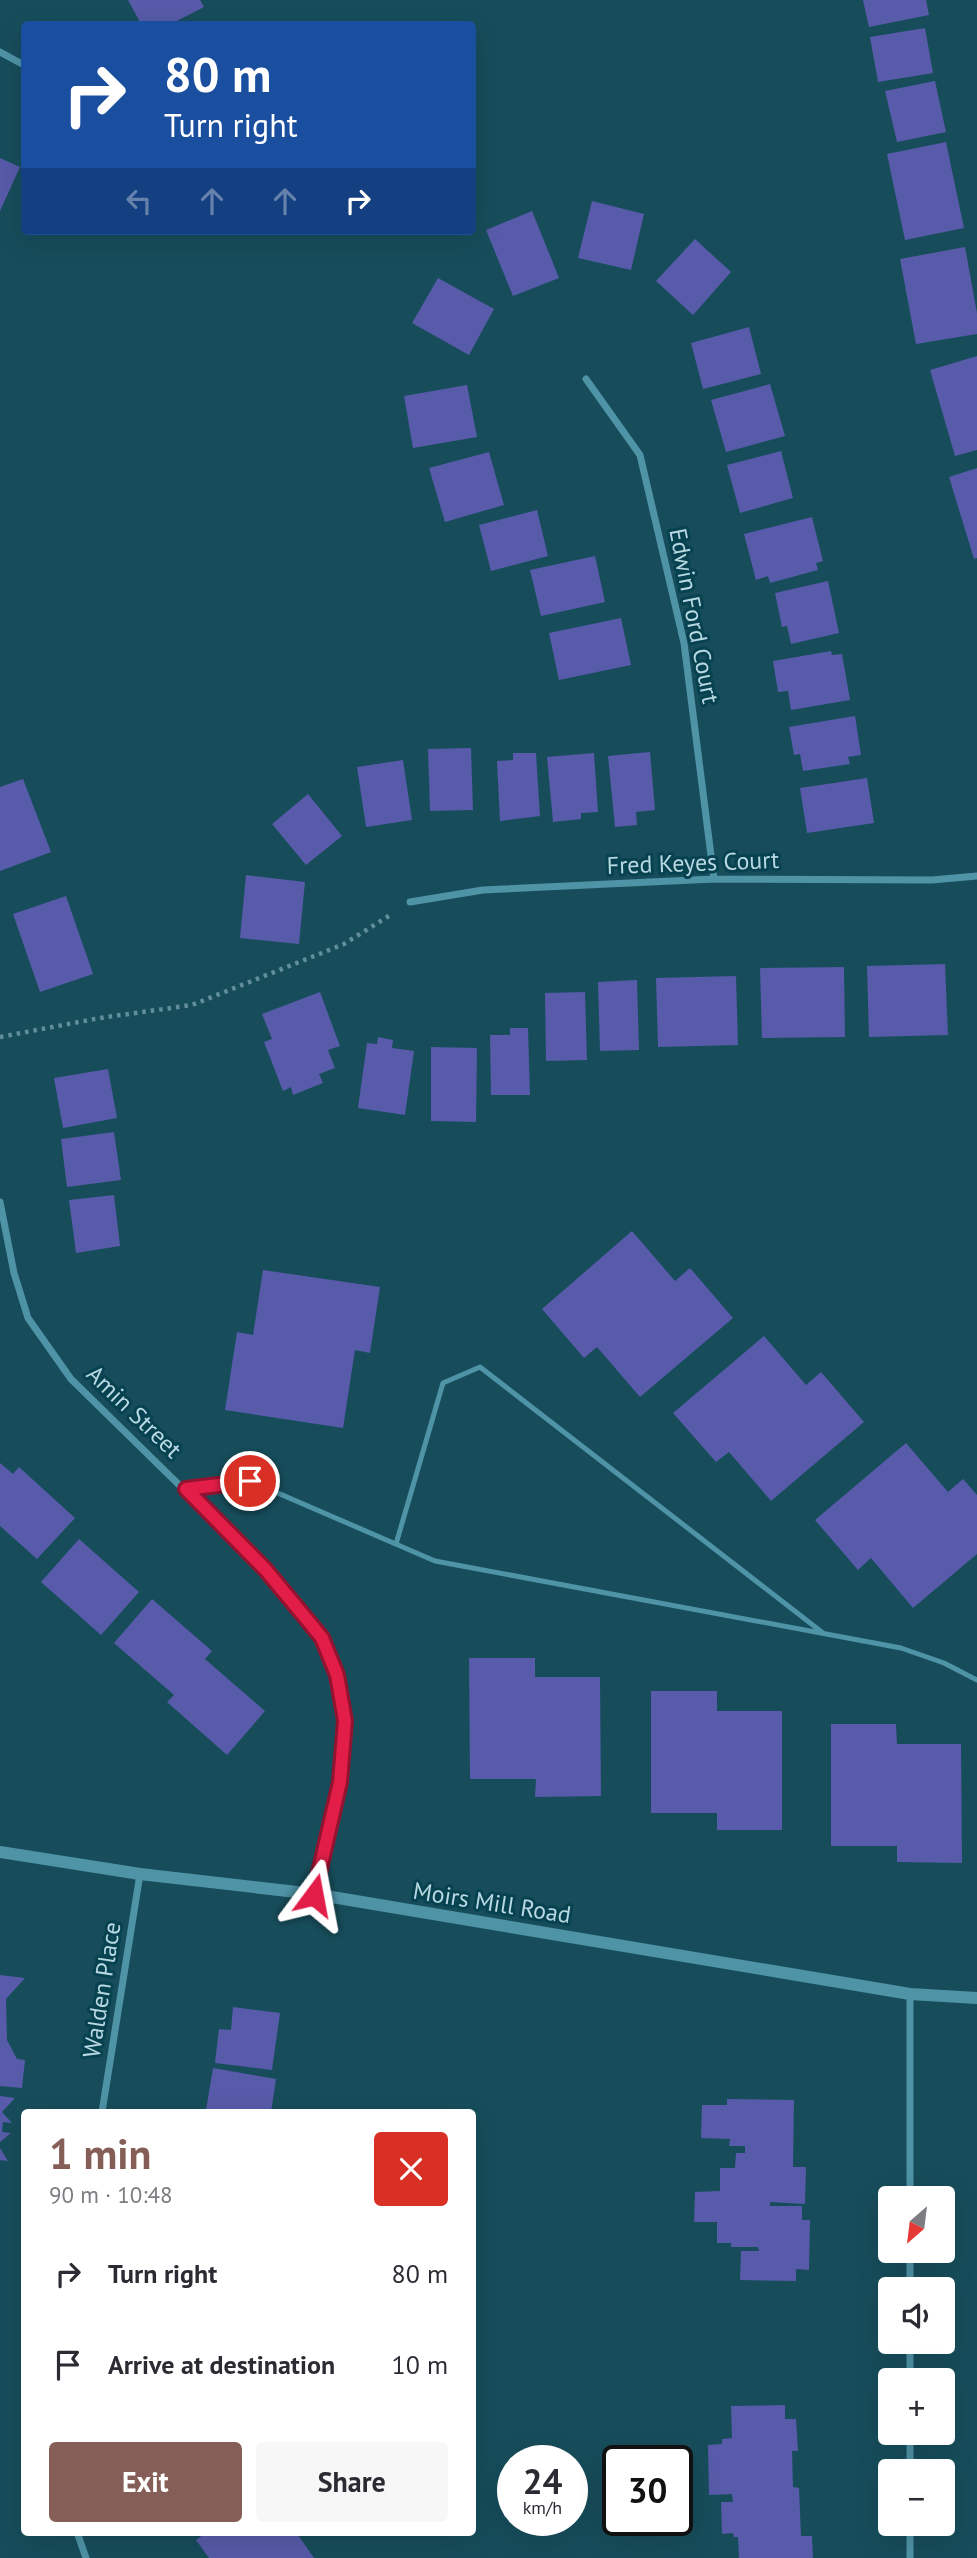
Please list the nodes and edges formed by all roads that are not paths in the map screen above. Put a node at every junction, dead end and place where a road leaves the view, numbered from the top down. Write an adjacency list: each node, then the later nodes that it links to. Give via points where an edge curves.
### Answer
1 (0, 52): 2 (street)
2 (21, 63)
3 (586, 379): 5 (street, Edwin Ford Court, via 640,455 684,643)
4 (977, 876): 5 (street, Fred Keyes Court)
5 (715, 879): 6 (street, Fred Keyes Court, via 483,890)
6 (411, 902)
7 (0, 1202): 8 (street, Amin Street)
8 (2, 1226): 9 (street, Amin Street, via 28,1318 71,1379)
9 (186, 1489): 10 (lane, via 250,1481); 15 (street, Amin Street, via 265,1569 322,1638 337,1675 345,1721 340,1782)
10 (396, 1545): 11 (lane, via 435,1561); 11 (lane, via 443,1383 480,1367)
11 (826, 1635): 12 (lane, via 901,1648)
12 (977, 1680)
13 (0, 1852): 14 (street, Moirs Mill Road)
14 (140, 1874): 15 (street, Moirs Mill Road); 18 (street, Walden Place)
15 (314, 1895): 16 (street, Moirs Mill Road)
16 (910, 1994): 17 (street, Moirs Mill Road); 19 (street)
17 (977, 1998)
18 (102, 2109)
19 (910, 2186)
20 (78, 2536): 22 (street)
21 (910, 2536): 23 (street)
22 (86, 2558)
23 (910, 2558)

